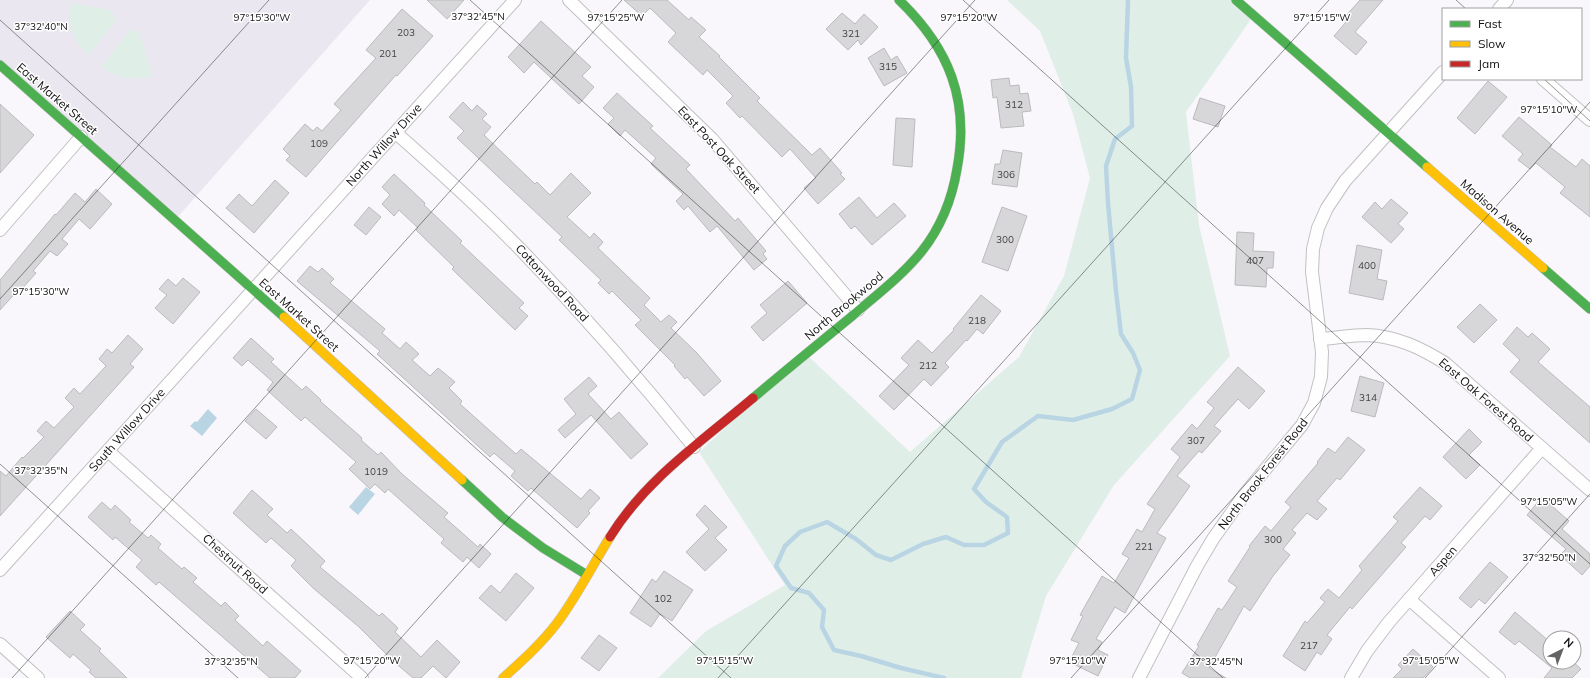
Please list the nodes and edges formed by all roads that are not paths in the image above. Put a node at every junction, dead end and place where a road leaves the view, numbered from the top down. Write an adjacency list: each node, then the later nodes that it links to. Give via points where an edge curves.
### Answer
1 (515, 0): 11 (street, North Willow Drive)
2 (570, 0): 17 (street, East Post Oak Street, via 712,139)
3 (899, 0): 17 (street, North Brookwood, via 927,30 947,66 957,94 962,122 961,146 949,201 929,241 911,265)
4 (1236, 0): 12 (street, Madison Avenue)
5 (1506, 0): 6 (street)
6 (1500, 8)
7 (0, 65): 13 (street, East Market Street)
8 (1442, 73): 12 (street, North Brook Forest Road)
9 (1543, 80): 10 (street)
10 (1590, 120)
11 (396, 133): 15 (street, North Willow Drive); 19 (street, Cottonwood Road, via 476,206 552,283 626,364)
12 (1388, 133): 16 (street, Madison Avenue); 18 (street, North Brook Forest Road, via 1338,190 1326,208 1318,228 1313,249 1312,272)
13 (81, 137): 14 (street); 15 (street, East Market Street)
14 (0, 230)
15 (254, 290): 21 (street, South Willow Drive); 24 (street, East Market Street, via 502,517 543,548)
16 (1590, 309)
17 (858, 310): 19 (street, North Brookwood)
18 (1320, 339): 20 (street, East Oak Forest Road, via 1366,335 1412,345 1430,353 1445,363); 30 (street, North Brook Forest Road, via 1321,377 1308,414 1213,539)
19 (694, 447): 24 (street, North Brookwood, via 659,476 637,499)
20 (1542, 448): 22 (street, East Oak Forest Road); 25 (street, Aspen)
21 (108, 450): 23 (street, South Willow Drive); 28 (street, Chestnut Road)
22 (1590, 490)
23 (0, 570)
24 (587, 575): 29 (street, North Brookwood, via 550,632)
25 (1409, 599): 31 (street, Aspen, via 1389,622); 32 (street)
26 (0, 644): 27 (street)
27 (38, 678)
28 (362, 678)
29 (503, 678)
30 (1139, 678)
31 (1351, 678)
32 (1499, 678)

